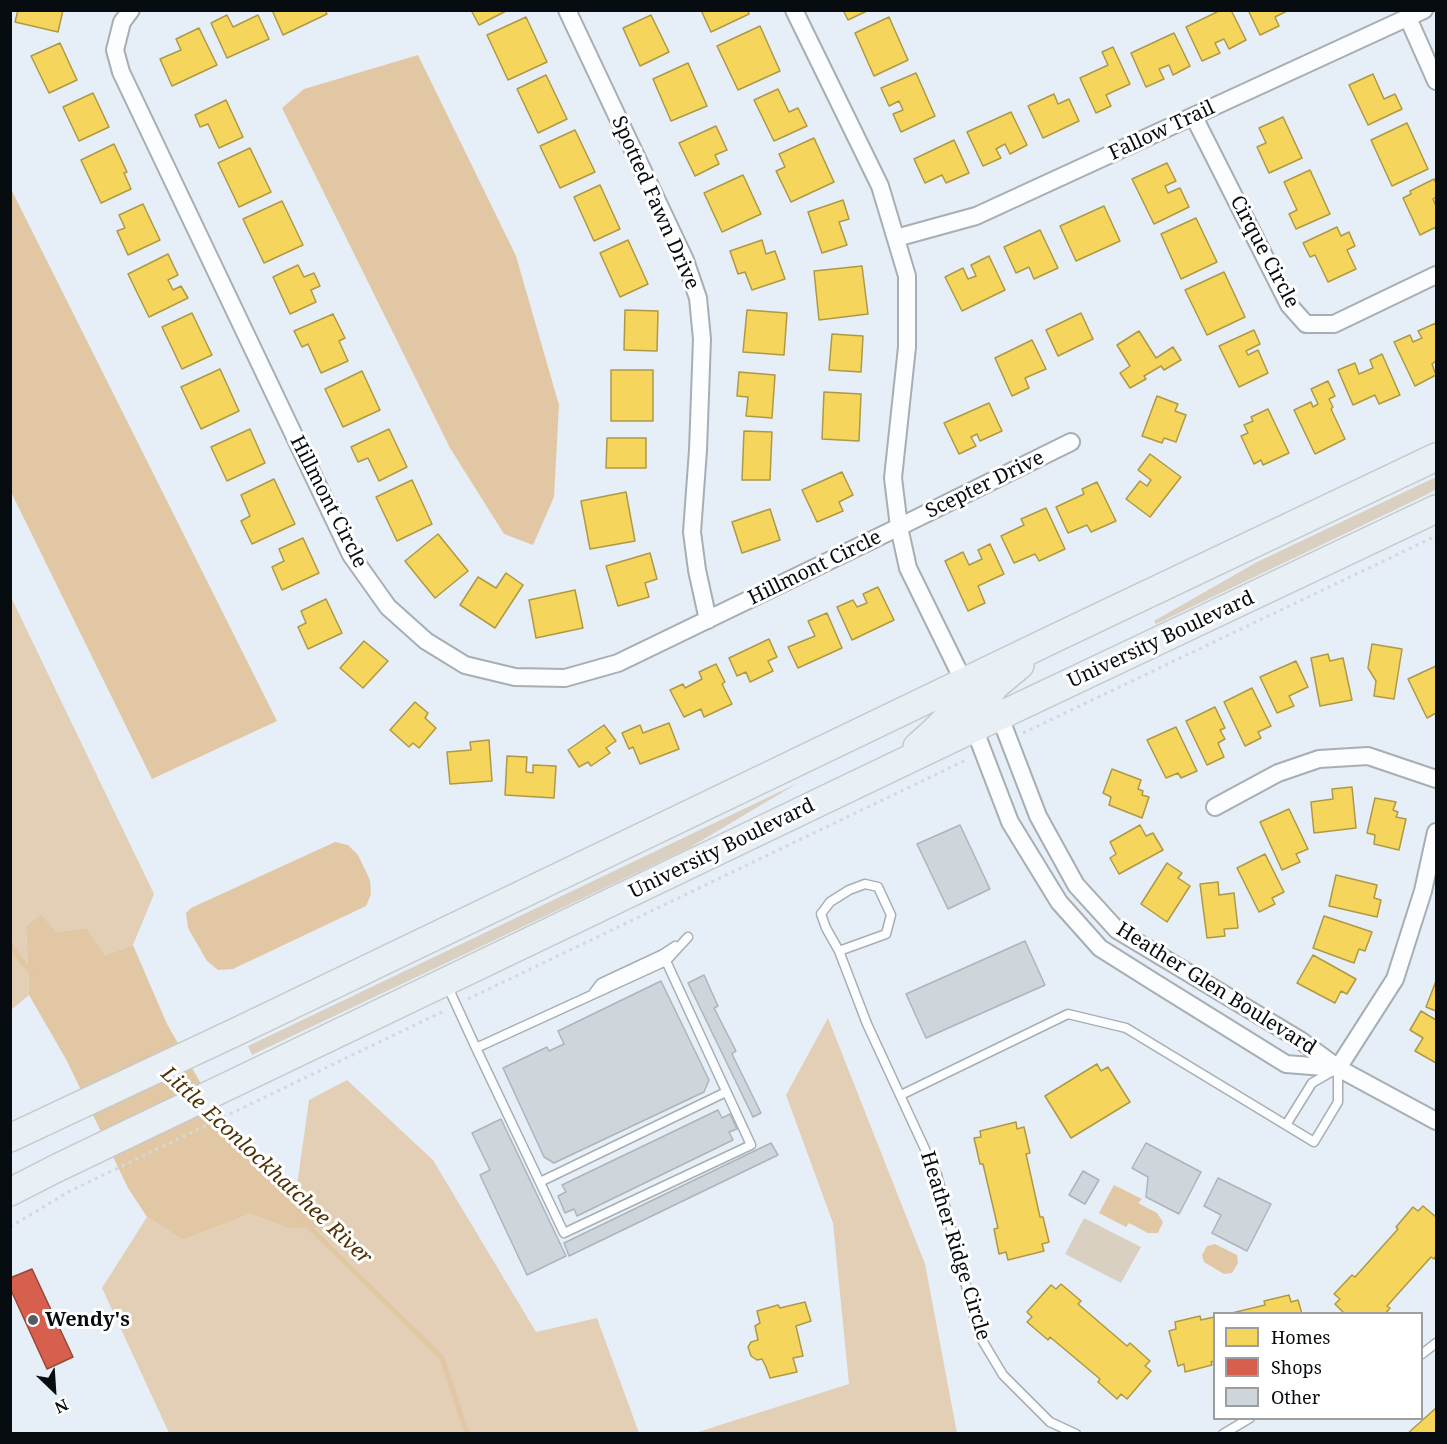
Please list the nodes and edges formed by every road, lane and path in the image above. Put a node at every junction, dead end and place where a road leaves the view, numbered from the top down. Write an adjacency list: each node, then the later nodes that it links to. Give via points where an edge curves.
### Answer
1 (131, 10): 15 (street, Hillmont Circle, via 122,22 115,50 121,72 351,555 388,607 426,641 465,665 515,677 565,678 618,663)
2 (567, 10): 15 (street, Spotted Fawn Drive, via 685,260 698,298 702,339 692,532)
3 (794, 10): 8 (street, Hillmont Circle, via 880,186)
4 (1424, 10): 5 (street, Fallow Trail)
5 (1407, 18): 6 (street); 7 (street, Fallow Trail)
6 (1437, 81)
7 (1194, 117): 8 (street, Fallow Trail, via 976,216); 9 (street, Cirque Circle, via 1289,305 1306,324 1334,324)
8 (896, 238): 13 (street, Hillmont Circle, via 906,276 907,335 893,478)
9 (1437, 275)
10 (1071, 442): 13 (street, Scepter Drive)
11 (1437, 457): 16 (main road)
12 (1437, 509): 18 (main road, University Boulevard)
13 (899, 527): 15 (street, Hillmont Circle); 17 (street, Hillmont Circle, via 908,568)
14 (1437, 536): 18 (path)
15 (708, 620)
16 (1051, 640): 17 (main road); 19 (main road, via 995,686 980,707)
17 (964, 682): 20 (main road, via 948,718); 35 (main road)
18 (1004, 728): 19 (main road, University Boulevard); 29 (street, Heather Glen Boulevard, via 1038,816 1076,885 1117,930 1300,1040)
19 (978, 740): 20 (main road, University Boulevard); 26 (path); 29 (street, Heather Glen Boulevard, via 1010,822 1059,903 1100,948 1286,1064)
20 (898, 764): 26 (main road, University Boulevard)
21 (1437, 779): 22 (street, via 1368,756 1319,759 1278,773)
22 (1215, 807)
23 (1437, 832): 29 (street, via 1395,979)
24 (839, 951): 24 (lane, Heather Ridge Circle, via 821,914 830,902 849,890 865,884 878,887 891,915 886,934); 32 (lane, Heather Ridge Circle, via 867,1024)
25 (666, 961): 27 (lane); 27 (lane, via 688,937 663,954 601,983); 31 (lane)
26 (451, 993): 28 (lane); 30 (main road, University Boulevard); 30 (path)
27 (591, 994): 28 (lane)
28 (476, 1048): 36 (lane)
29 (1338, 1068): 33 (street, Heather Glen Boulevard); 34 (lane, via 1312,1083); 34 (lane, via 1338,1102 1314,1142)
30 (266, 1082): 37 (main road, University Boulevard, via 57,1168); 38 (path)
31 (726, 1092): 36 (lane); 36 (lane, via 751,1145 564,1233)
32 (901, 1095): 34 (lane, via 1068,1014 1126,1028); 42 (lane, Heather Ridge Circle, via 937,1175 979,1335 1003,1375 1050,1422)
33 (1437, 1121)
34 (1286, 1125)
35 (10, 1138)
36 (540, 1182)
37 (10, 1192)
38 (10, 1227)
39 (1437, 1343): 40 (lane)
40 (1423, 1353)
41 (1248, 1420): 43 (lane)
42 (1076, 1434)
43 (1223, 1434)

